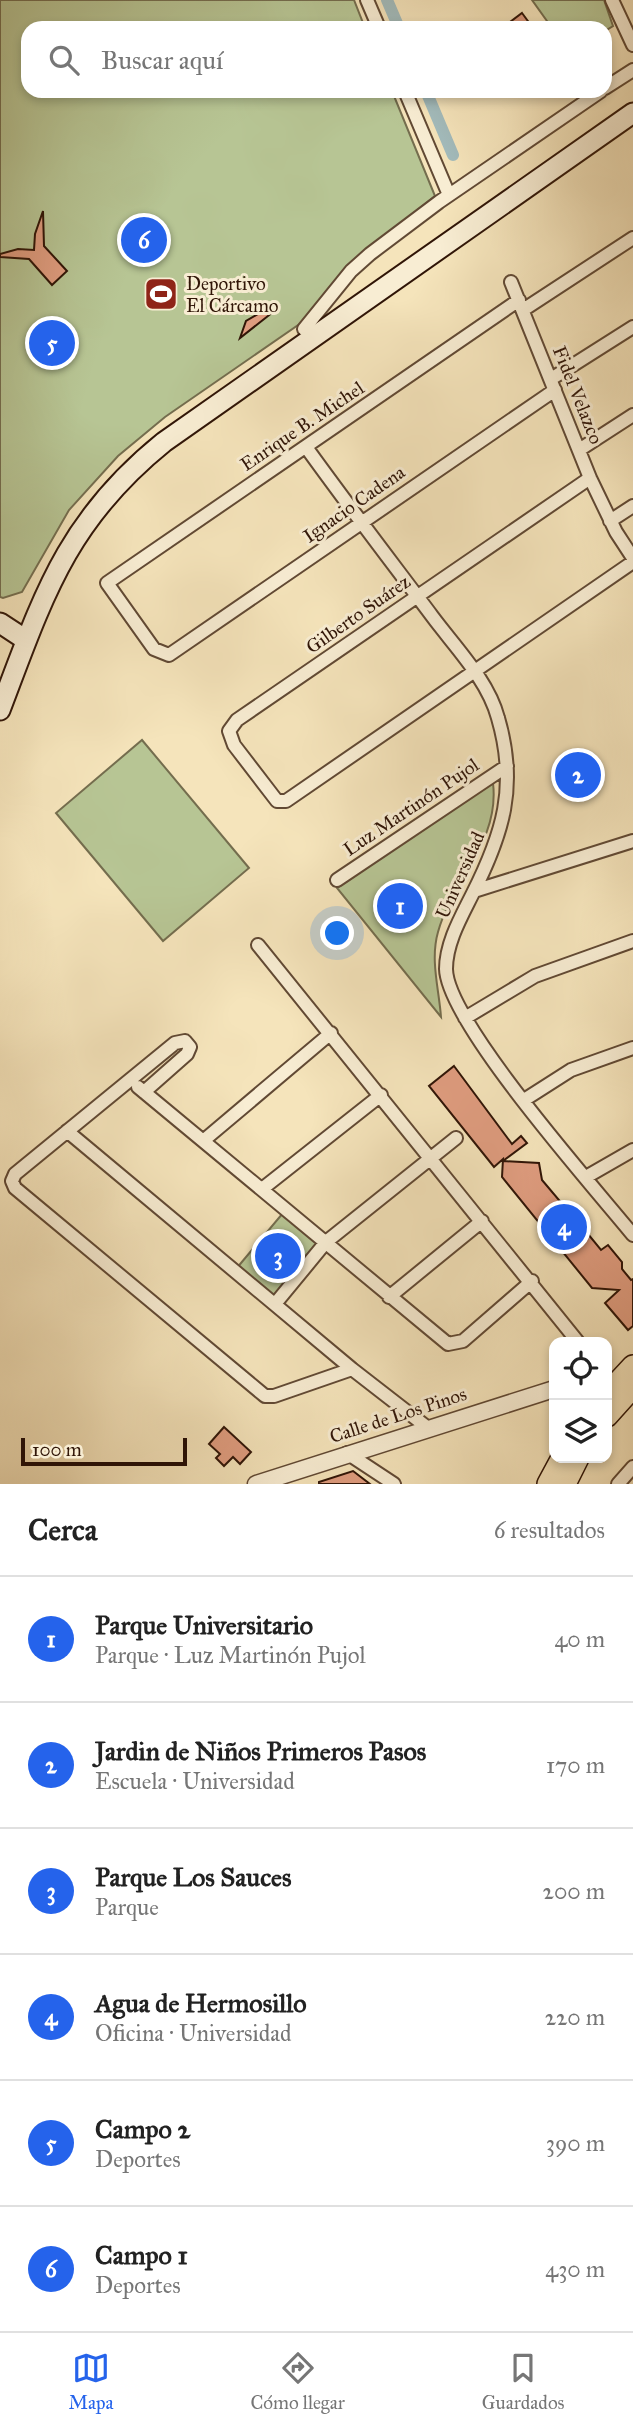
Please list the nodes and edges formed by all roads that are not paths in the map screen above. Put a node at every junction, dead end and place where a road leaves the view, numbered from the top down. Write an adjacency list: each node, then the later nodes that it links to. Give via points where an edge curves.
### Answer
1 (367, 0): 3 (street)
2 (612, 0): 4 (street)
3 (376, 21)
4 (633, 45)
5 (633, 69): 6 (street)
6 (612, 84)
7 (408, 98): 11 (street)
8 (591, 98): 11 (street)
9 (633, 100): 16 (main road)
10 (633, 113): 28 (main road, via 146,456 81,527)
11 (449, 195): 16 (street, via 351,271)
12 (633, 238): 14 (street, Enrique B. Michel)
13 (511, 282): 14 (street, Fidel Velazco)
14 (521, 305): 17 (street, Fidel Velazco); 19 (street, Enrique B. Michel)
15 (633, 327): 17 (street, Ignacio Cadena)
16 (304, 329): 28 (main road, via 152,439 101,486 62,538)
17 (553, 385): 20 (street, Fidel Velazco); 24 (street, Ignacio Cadena)
18 (633, 415): 20 (street)
19 (306, 447): 24 (street, Universidad); 29 (street, Enrique B. Michel, via 107,583 153,649 163,656)
20 (579, 450): 21 (street, Fidel Velazco)
21 (590, 478): 23 (street, Fidel Velazco); 26 (street, Gilberto Suárez)
22 (633, 506): 23 (street)
23 (610, 521): 25 (street, Fidel Velazco)
24 (361, 522): 26 (street, Universidad); 29 (street, Ignacio Cadena)
25 (633, 560): 30 (street)
26 (417, 596): 30 (street, Universidad); 30 (street, Gilberto Suárez, via 232,726 229,731 234,745 275,799 286,801)
27 (0, 623): 28 (main road)
28 (22, 638): 31 (main road); 32 (main road)
29 (176, 652)
30 (473, 672): 33 (street, Universidad, via 498,715)
31 (0, 678)
32 (0, 710)
33 (507, 766): 35 (street, Luz Martinón Pujol); 36 (street, Universidad, via 502,828)
34 (633, 841): 36 (street)
35 (337, 880)
36 (474, 891): 39 (street, Universidad, via 459,921 446,967 447,981)
37 (633, 941): 39 (street, via 536,976)
38 (258, 945): 40 (street)
39 (465, 1018): 45 (street, Universidad)
40 (331, 1033): 44 (street); 48 (street)
41 (633, 1048): 45 (street, via 571,1070)
42 (130, 1081): 43 (street); 43 (street, via 175,1043 185,1041 190,1047 187,1054); 46 (street)
43 (144, 1092): 48 (street)
44 (381, 1095): 50 (street); 52 (street)
45 (524, 1100): 51 (street, Universidad)
46 (67, 1131): 58 (street); 60 (street, via 15,1174 13,1185 218,1357 269,1396)
47 (456, 1138): 50 (street)
48 (203, 1141): 52 (street)
49 (633, 1150): 51 (street)
50 (433, 1159): 53 (street); 55 (street)
51 (586, 1177): 54 (street, Universidad)
52 (262, 1189): 55 (street)
53 (482, 1221): 56 (street); 57 (street)
54 (633, 1235)
55 (326, 1242): 57 (street); 58 (street)
56 (532, 1281): 57 (street, via 458,1344 443,1341); 59 (street)
57 (389, 1297)
58 (275, 1304): 60 (street)
59 (574, 1337)
60 (352, 1369): 65 (street)
61 (626, 1376): 62 (main road); 64 (main road)
62 (612, 1389)
63 (549, 1391): 65 (street, Calle de Los Pinos)
64 (612, 1405)
65 (428, 1428): 66 (street, Calle de Los Pinos)
66 (347, 1453): 70 (street, Calle de Los Pinos); 71 (street)
67 (559, 1463): 72 (main road)
68 (576, 1463): 73 (main road)
69 (633, 1467): 74 (street)
70 (256, 1484)
71 (394, 1484)
72 (548, 1484)
73 (565, 1484)
74 (618, 1484)

